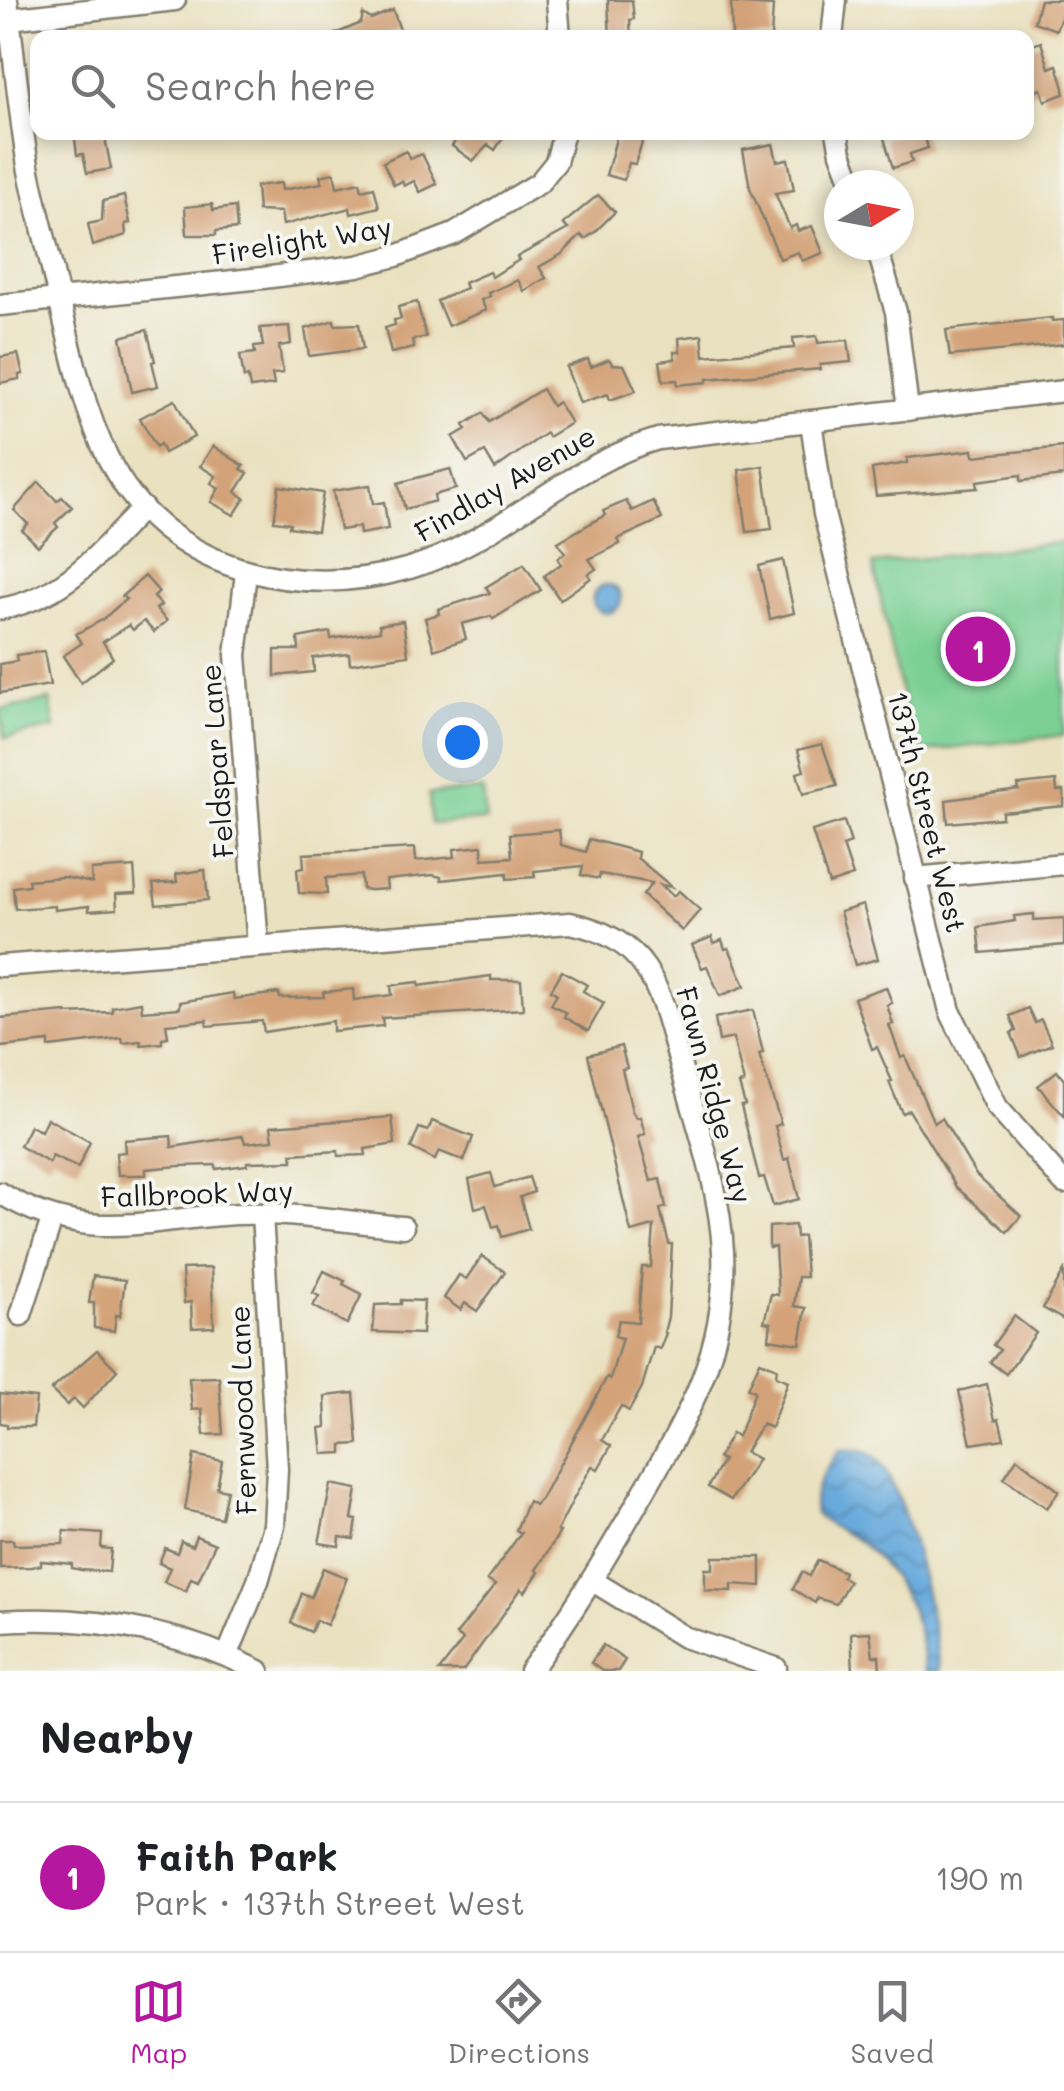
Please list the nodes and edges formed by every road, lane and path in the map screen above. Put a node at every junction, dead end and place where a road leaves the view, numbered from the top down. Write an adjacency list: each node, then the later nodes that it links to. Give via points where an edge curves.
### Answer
1 (175, 0): 4 (street)
2 (557, 0): 5 (street)
3 (836, 0): 6 (street)
4 (5, 13): 11 (street, Findlay Avenue, via 28,165)
5 (559, 30)
6 (833, 30)
7 (562, 140): 11 (street, Firelight Way, via 556,162 539,182 472,225 406,253 338,269)
8 (839, 140): 9 (street)
9 (848, 170)
10 (880, 260): 14 (street, via 896,312)
11 (59, 299): 12 (street, Firelight Way); 16 (street, Findlay Avenue, via 98,437)
12 (0, 305)
13 (1064, 391): 14 (street, Findlay Avenue)
14 (908, 410): 15 (street, Findlay Avenue)
15 (810, 422): 17 (street, Findlay Avenue, via 658,439 622,450 464,545 409,568 315,581); 20 (street, 137th Street West, via 824,514)
16 (142, 508): 17 (street, Findlay Avenue, via 194,549); 18 (street, via 62,586)
17 (246, 573): 21 (street, Feldspar Lane, via 236,655)
18 (0, 609)
19 (1064, 864): 20 (street)
20 (914, 878): 23 (street, 137th Street West, via 950,1011 998,1107)
21 (258, 946): 22 (street, Fawn Ridge Way); 29 (street, Fawn Ridge Way, via 570,923 620,942 658,986 720,1218 722,1311 695,1400)
22 (0, 966)
23 (1064, 1184)
24 (0, 1193): 26 (street, Fallbrook Way)
25 (262, 1214): 26 (street, Fallbrook Way, via 112,1226); 27 (street, Fallbrook Way); 31 (street, Fernwood Lane, via 277,1469 274,1526)
26 (52, 1219): 28 (street)
27 (403, 1227)
28 (21, 1315)
29 (593, 1581): 32 (street, via 684,1637); 34 (street, Fawn Ridge Way)
30 (0, 1621): 31 (street, via 126,1626)
31 (227, 1656): 33 (street)
32 (776, 1668)
33 (259, 1671)
34 (530, 1671)

